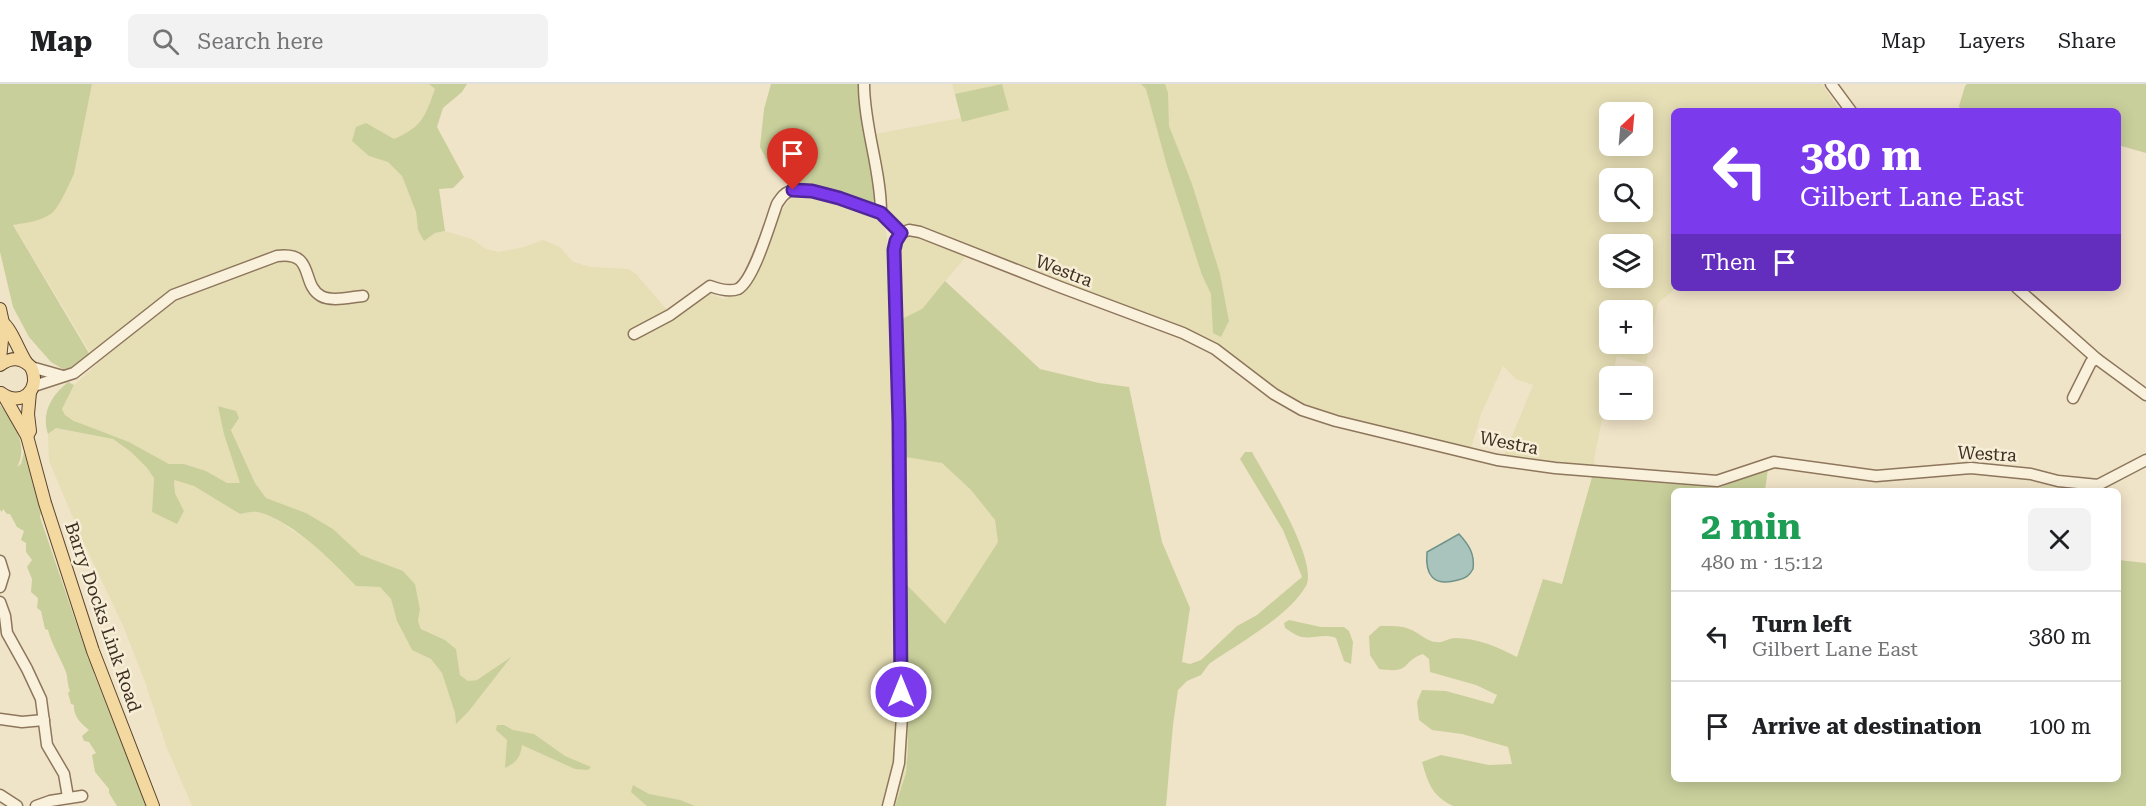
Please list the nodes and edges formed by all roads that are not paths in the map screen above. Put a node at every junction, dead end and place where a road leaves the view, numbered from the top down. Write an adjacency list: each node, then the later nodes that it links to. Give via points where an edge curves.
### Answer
1 (864, 84): 4 (street)
2 (1831, 84): 3 (street)
3 (1849, 108)
4 (881, 213): 5 (street); 10 (street, via 812,191 793,190 777,204 748,279 737,289 710,286 670,315)
5 (901, 233): 21 (street, Westra, via 920,232 1183,333 1215,349 1302,410 1497,460 1717,481 1774,462 1876,476 1971,468 2098,485); 33 (street, via 894,250 902,716 899,763)
6 (2020, 291): 11 (street)
7 (363, 296): 15 (street, via 322,297 303,263 288,255 277,256 173,295)
8 (0, 309): 9 (main road)
9 (3, 323): 12 (main road); 14 (main road, via 8,325)
10 (634, 334)
11 (2097, 358): 18 (street); 19 (street, via 2091,362)
12 (0, 359)
13 (0, 365): 14 (main road, via 13,359)
14 (29, 365): 15 (street); 16 (main road, Barry Docks Link Road, via 34,374)
15 (66, 376): 16 (street)
16 (32, 389): 17 (main road, via 20,398); 20 (main road, Barry Docks Link Road)
17 (2, 394): 20 (main road, Barry Docks Link Road)
18 (2146, 395)
19 (2073, 398)
20 (27, 436): 32 (main road, Barry Docks Link Road, via 93,651)
21 (2146, 460)
22 (0, 561): 23 (street, via 4,574)
23 (0, 587)
24 (0, 602): 26 (street, via 7,633 40,699)
25 (0, 719): 26 (street)
26 (44, 720): 29 (street, via 47,745 64,774)
27 (0, 795): 30 (street)
28 (82, 795): 29 (street)
29 (69, 797): 31 (street)
30 (17, 806)
31 (36, 806)
32 (153, 806)
33 (888, 806)

